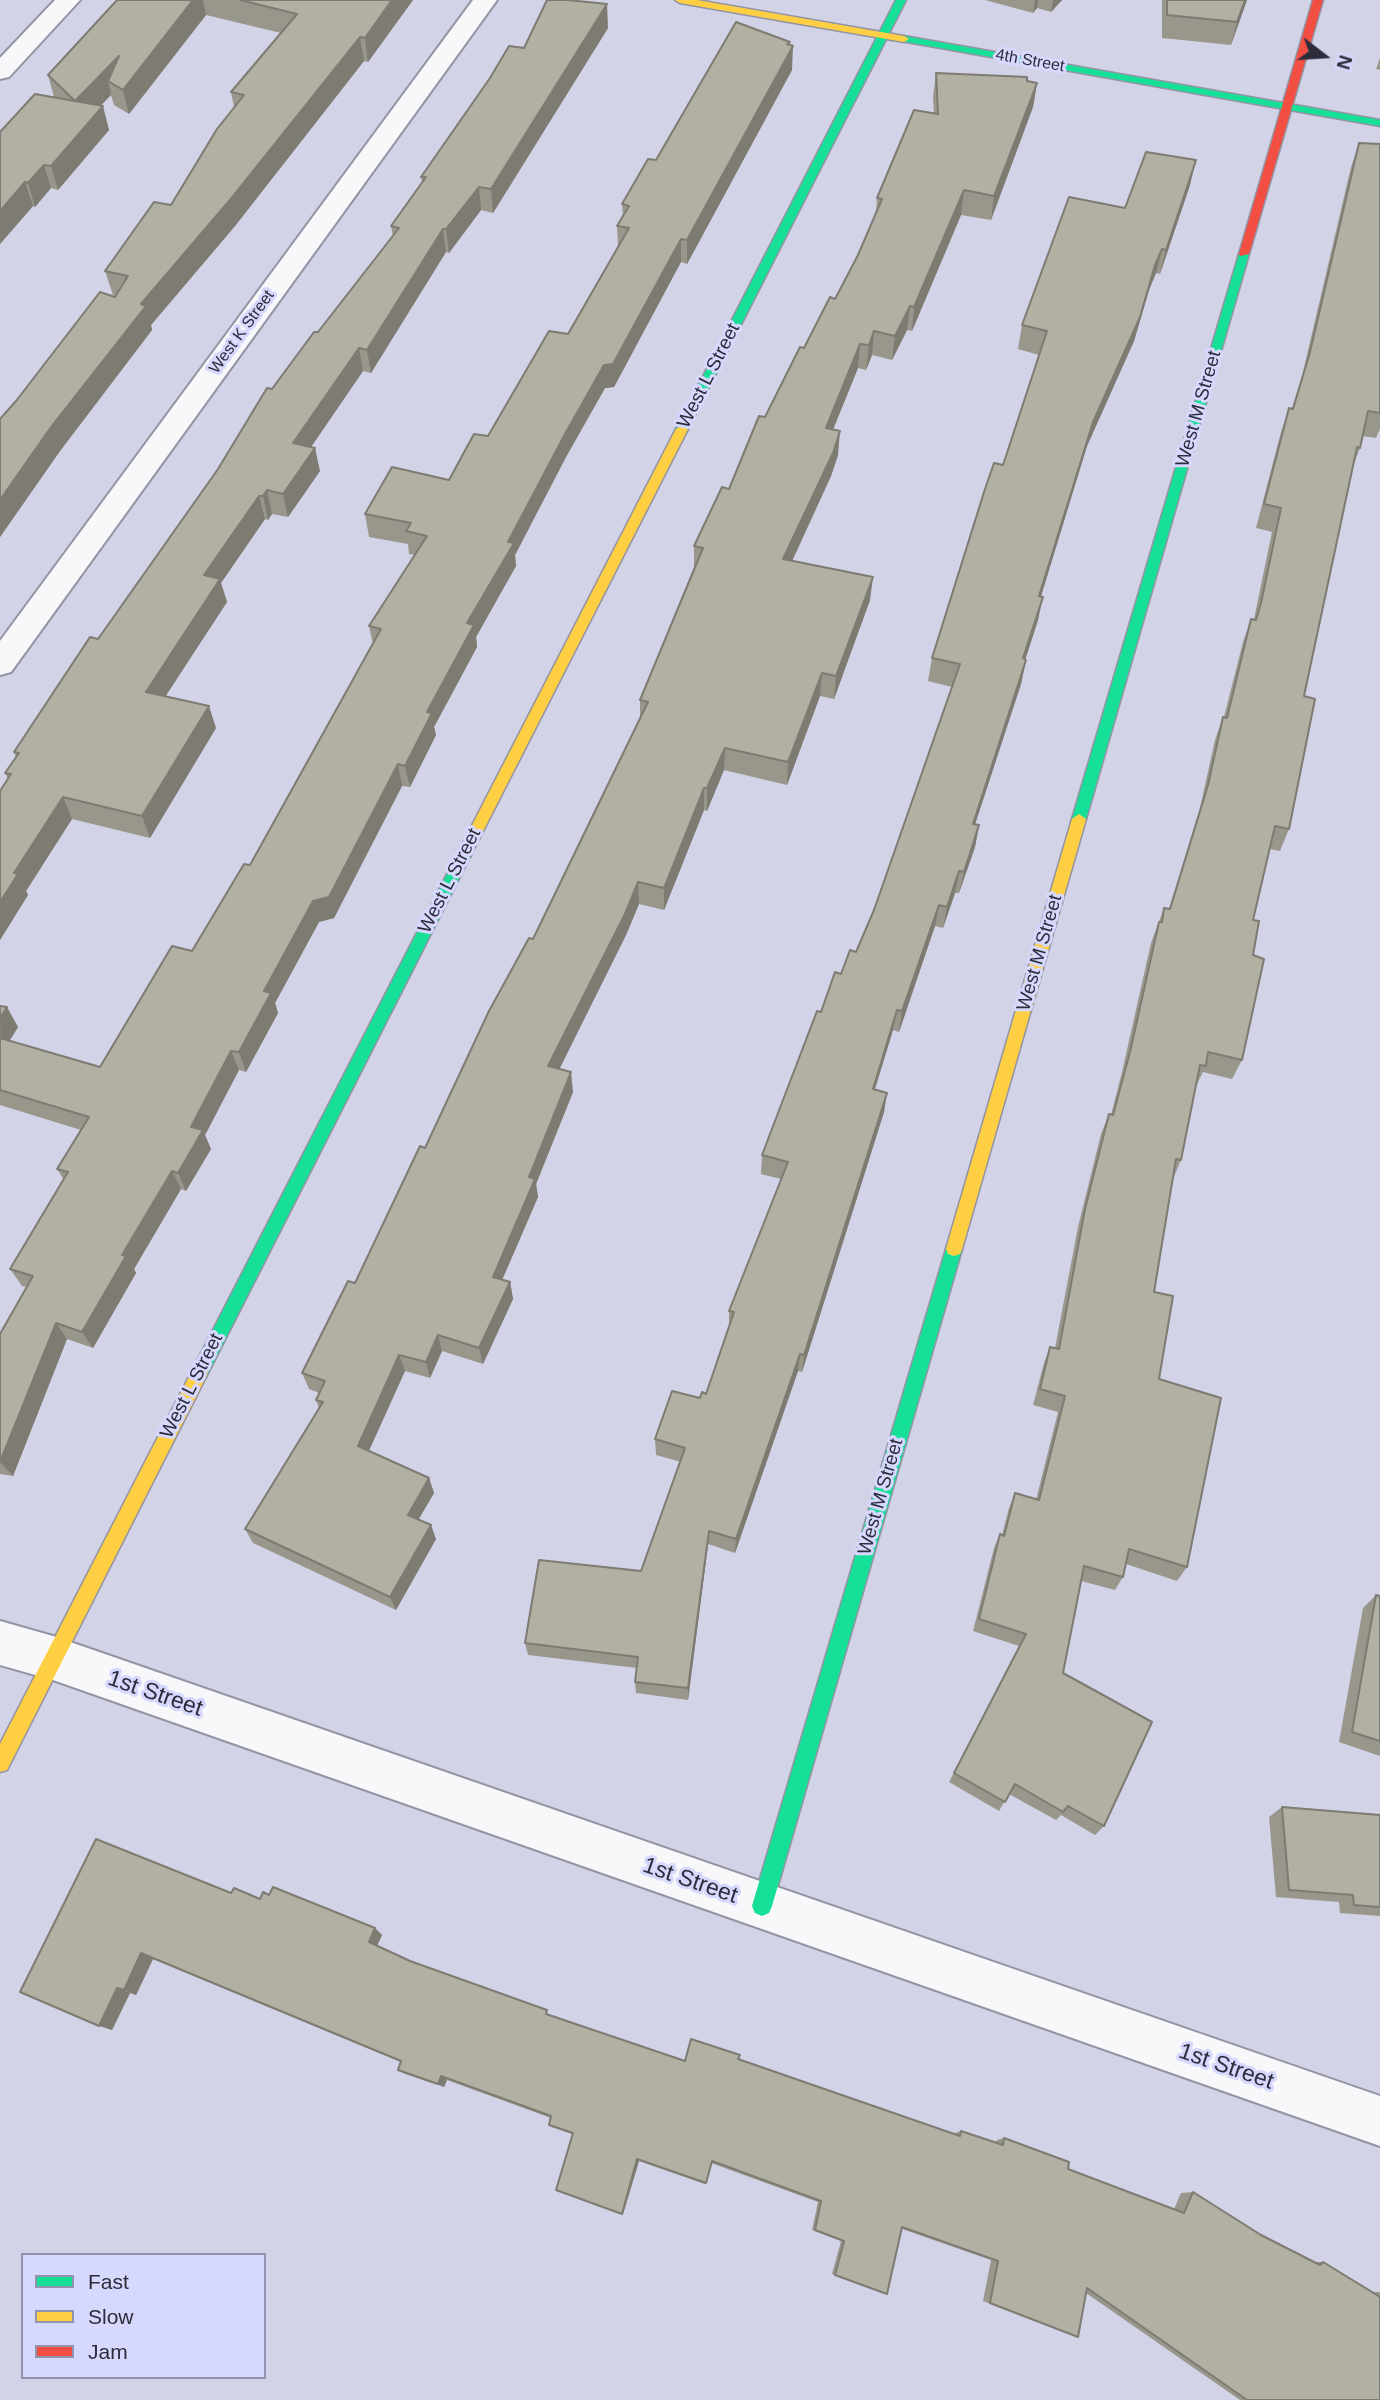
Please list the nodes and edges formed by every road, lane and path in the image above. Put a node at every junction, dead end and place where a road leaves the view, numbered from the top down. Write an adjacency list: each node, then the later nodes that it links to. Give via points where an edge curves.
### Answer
1 (68, 0): 7 (street)
2 (485, 0): 10 (street, West K Street)
3 (680, 0): 6 (street, 4th Street)
4 (901, 0): 6 (street, West L Street)
5 (1318, 0): 8 (street, West M Street)
6 (883, 36): 8 (street, 4th Street); 12 (street, West L Street)
7 (0, 72)
8 (1287, 106): 9 (street, 4th Street); 14 (street, West M Street)
9 (1380, 123)
10 (0, 664)
11 (0, 1643): 12 (street, 1st Street)
12 (53, 1658): 13 (street, West L Street); 14 (street, 1st Street)
13 (0, 1763)
14 (762, 1906): 15 (street, 1st Street)
15 (1380, 2121)

